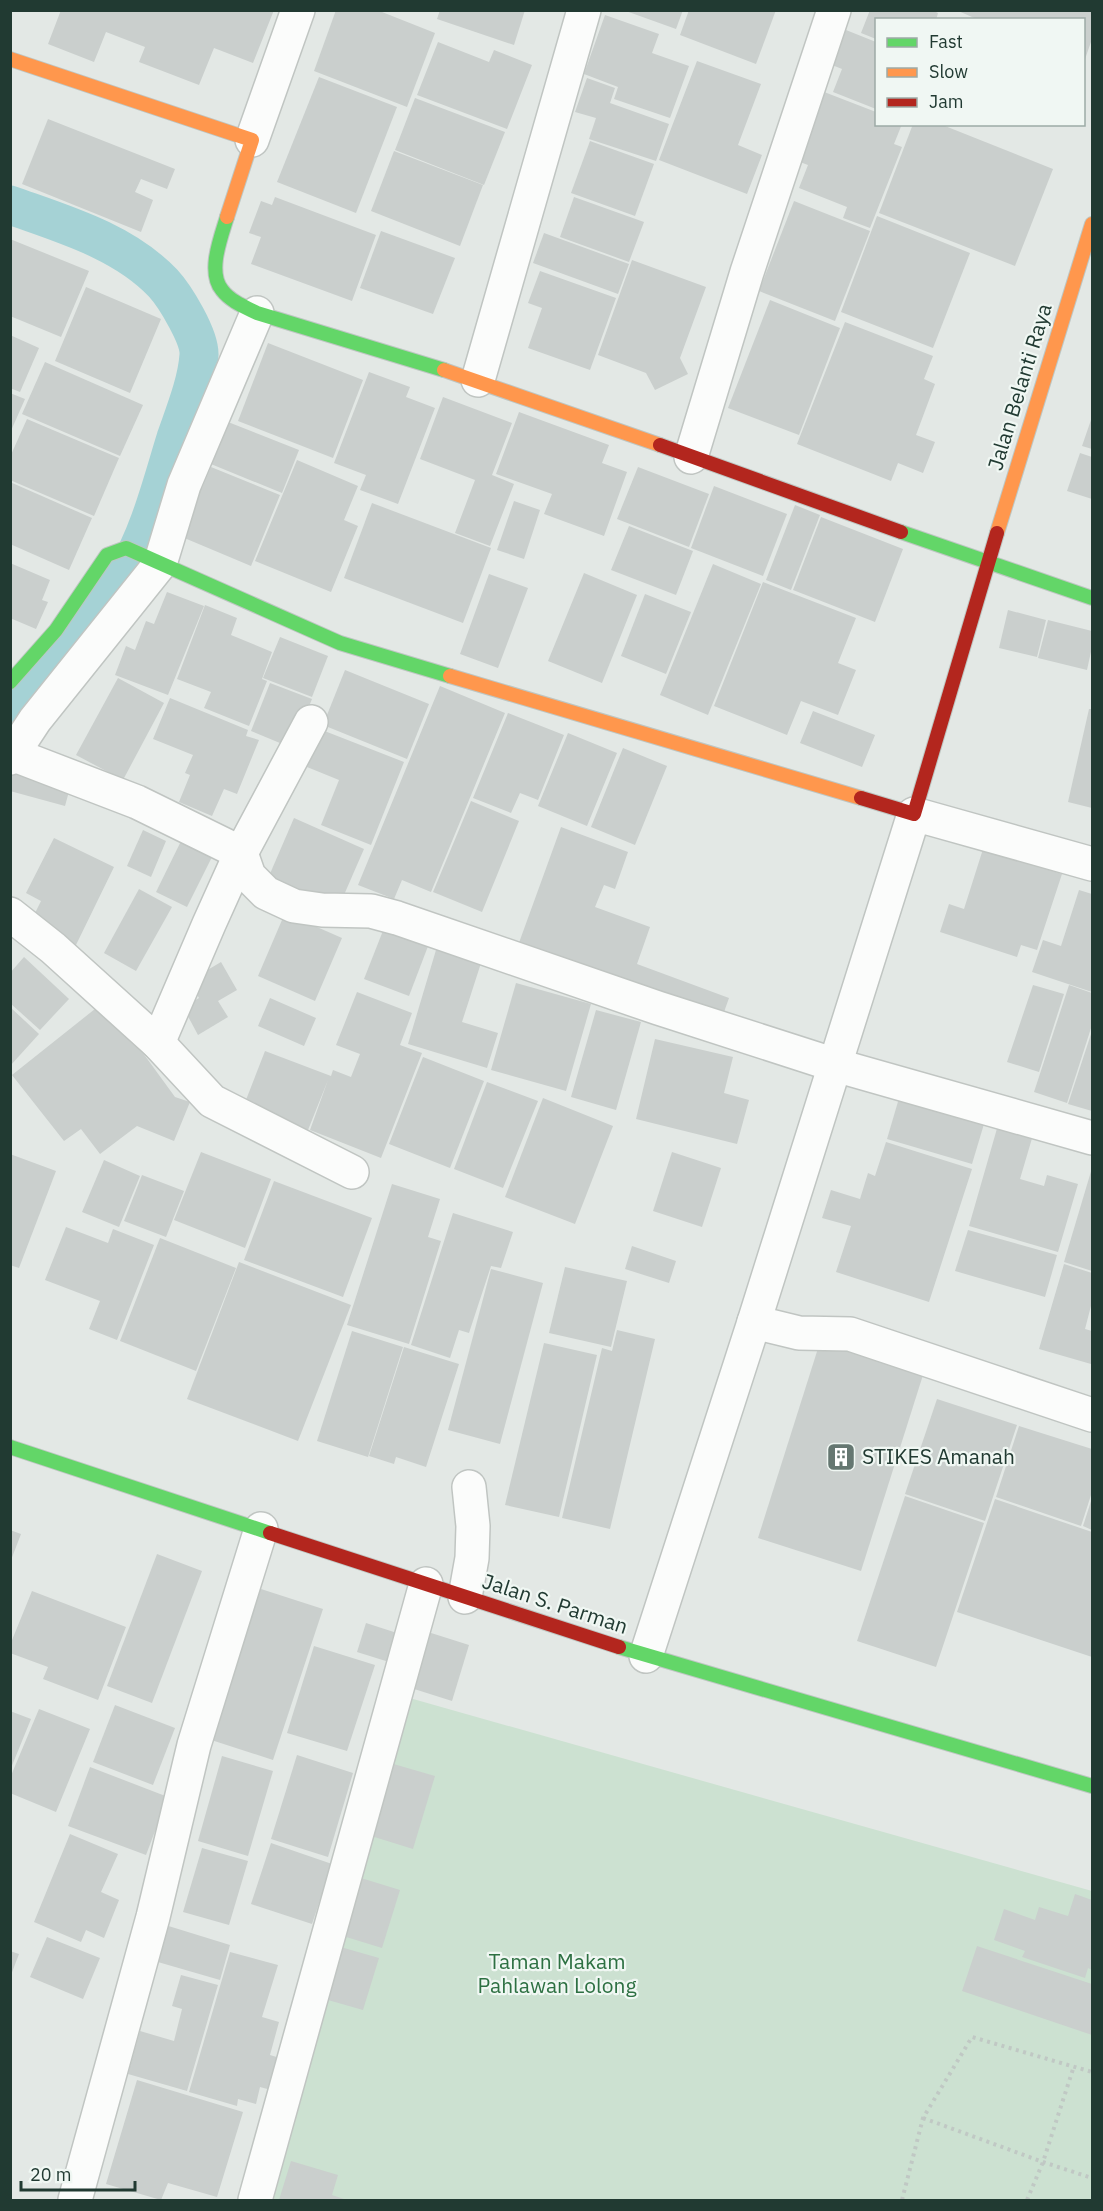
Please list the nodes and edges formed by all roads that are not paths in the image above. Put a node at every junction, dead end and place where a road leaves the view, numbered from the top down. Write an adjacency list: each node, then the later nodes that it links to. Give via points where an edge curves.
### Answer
1 (298, 10): 5 (street)
2 (584, 10): 8 (street)
3 (834, 10): 9 (street, via 747,272)
4 (10, 59): 5 (street)
5 (252, 140): 7 (street, via 218,250 216,279 227,295)
6 (1092, 224): 11 (street, Jalan Belanti Raya)
7 (257, 313): 8 (street); 10 (street)
8 (478, 380): 9 (street)
9 (691, 458): 11 (street)
10 (156, 562): 13 (street, via 126,548 107,555 56,630); 15 (street); 16 (street, via 340,642)
11 (988, 563): 12 (street); 16 (street, Jalan Belanti Raya)
12 (1092, 598)
13 (10, 682)
14 (311, 722): 17 (street)
15 (11, 756): 17 (street, via 137,802)
16 (914, 813): 18 (street); 21 (street)
17 (241, 854): 20 (street); 21 (street, via 249,876 266,893 294,906 371,911 397,918)
18 (1092, 864)
19 (10, 914): 20 (street)
20 (158, 1043): 23 (street, via 212,1101)
21 (835, 1065): 22 (street); 24 (street)
22 (1092, 1138)
23 (352, 1173)
24 (754, 1322): 25 (street, via 799,1333 850,1334); 31 (street)
25 (1092, 1415)
26 (10, 1447): 28 (street, Jalan S. Parman)
27 (469, 1487): 30 (street, via 472,1558)
28 (261, 1530): 29 (street, Jalan S. Parman); 33 (street, via 194,1745 153,1917)
29 (426, 1584): 30 (street, Jalan S. Parman); 34 (street)
30 (465, 1597): 31 (street, Jalan S. Parman)
31 (646, 1656): 32 (street, Jalan S. Parman)
32 (1092, 1786)
33 (75, 2200)
34 (255, 2200)

